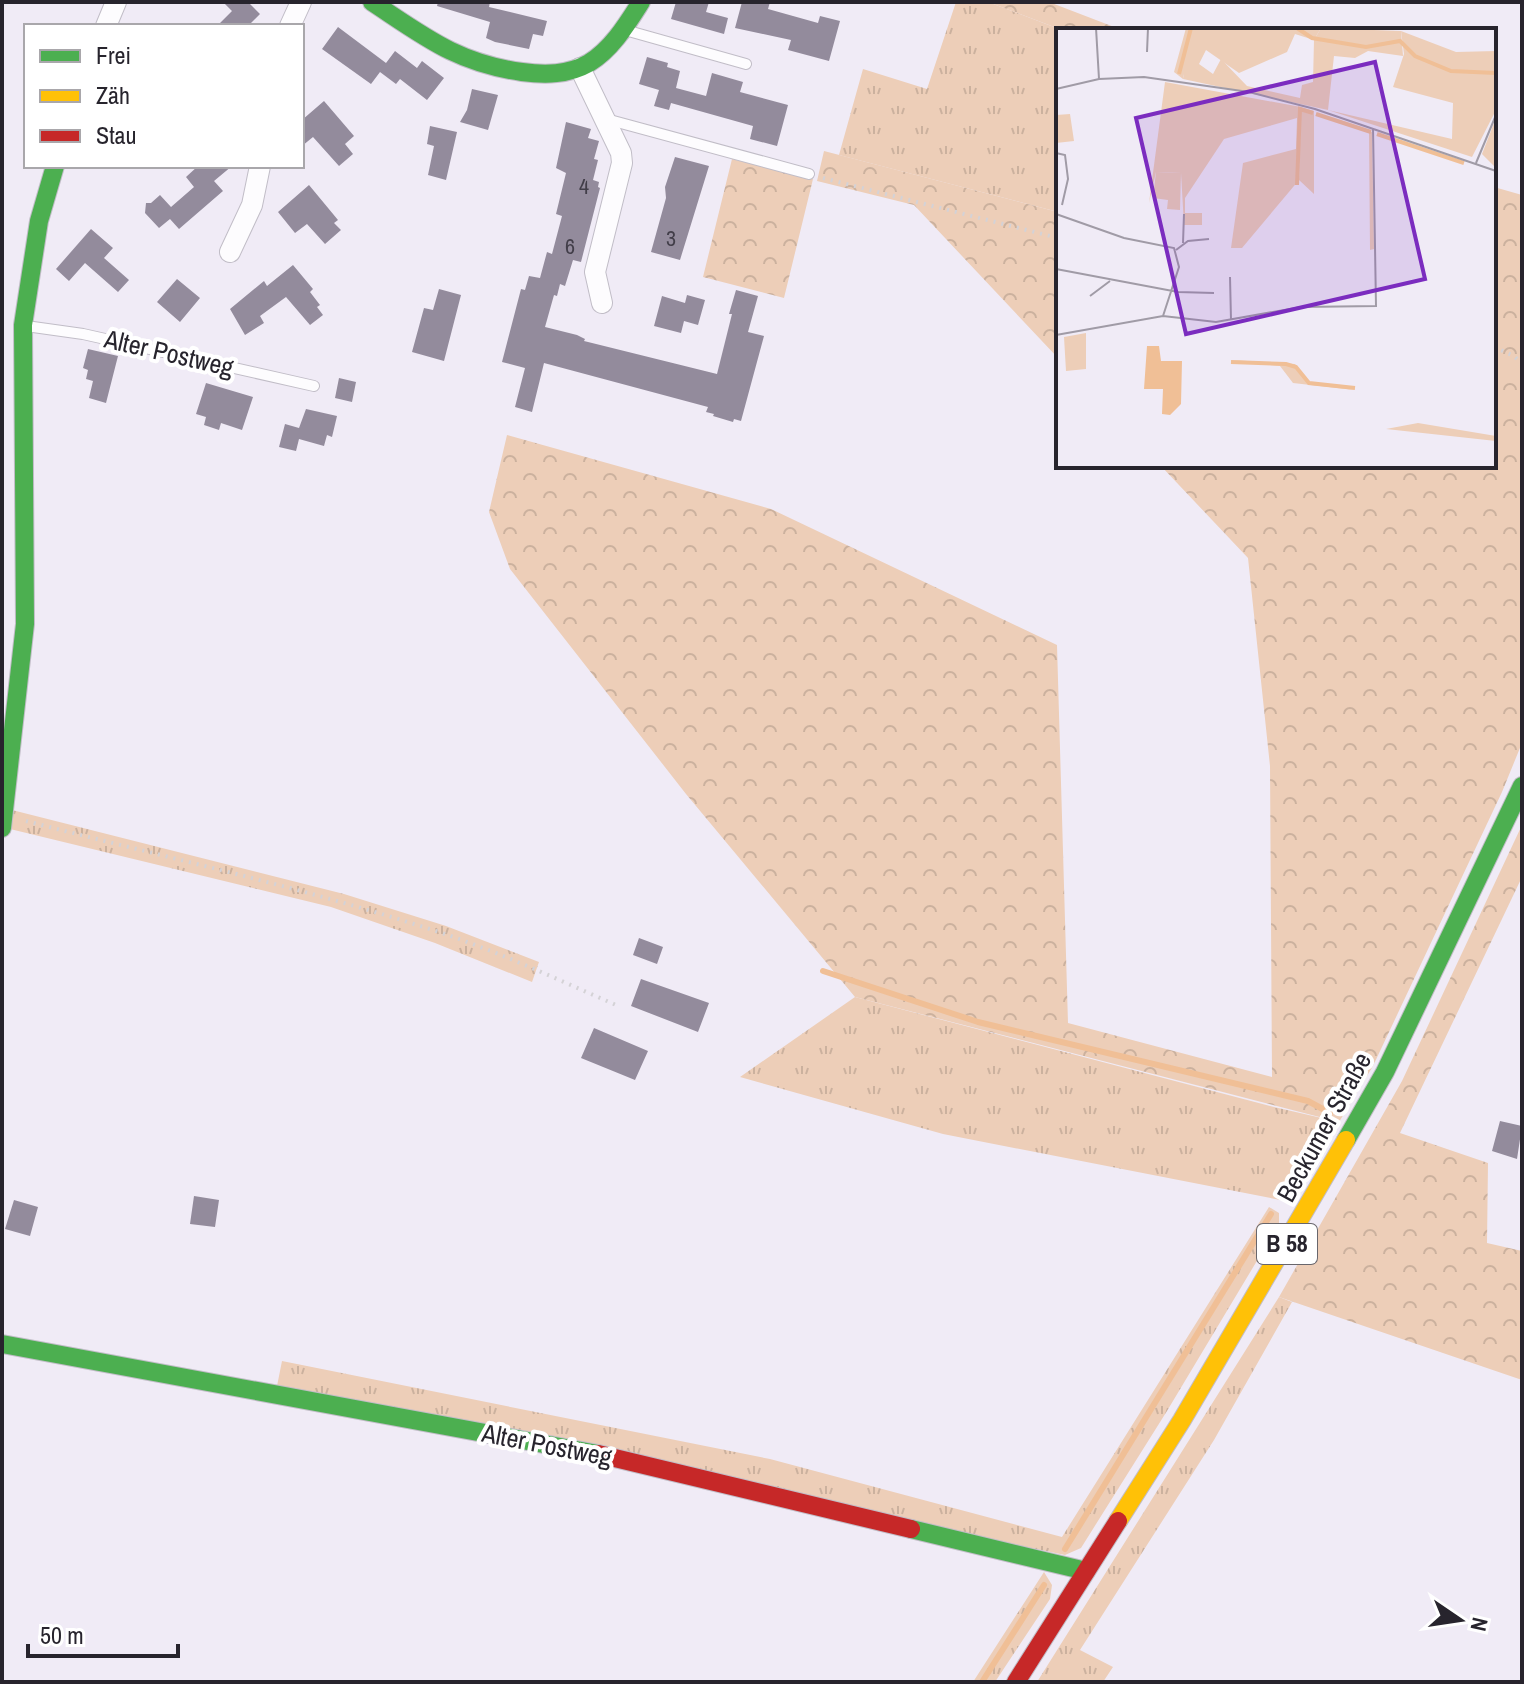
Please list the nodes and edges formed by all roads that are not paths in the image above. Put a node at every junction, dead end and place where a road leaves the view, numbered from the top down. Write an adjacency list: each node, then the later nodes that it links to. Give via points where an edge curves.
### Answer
1 (116, 2): 5 (street)
2 (301, 2): 6 (street)
3 (372, 2): 9 (street, via 459,57 537,76)
4 (641, 2): 7 (street)
5 (107, 24)
6 (291, 24)
7 (624, 30): 8 (lane); 9 (street)
8 (746, 64)
9 (580, 68): 10 (street)
10 (604, 118): 13 (lane); 15 (street, via 622,163 595,272)
11 (54, 168): 16 (street, via 39,221)
12 (260, 168): 14 (street, via 252,205)
13 (809, 174)
14 (230, 252)
15 (602, 303)
16 (23, 325): 17 (lane, Alter Postweg); 19 (street, via 25,624)
17 (314, 386)
18 (1522, 786): 21 (street, Beckumer Straße / B 58, via 1377,1086 1276,1263)
19 (3, 822)
20 (2, 1344): 21 (street, Alter Postweg, via 564,1446)
21 (1086, 1571): 22 (street, Beckumer Straße / B 58)
22 (1016, 1682)

